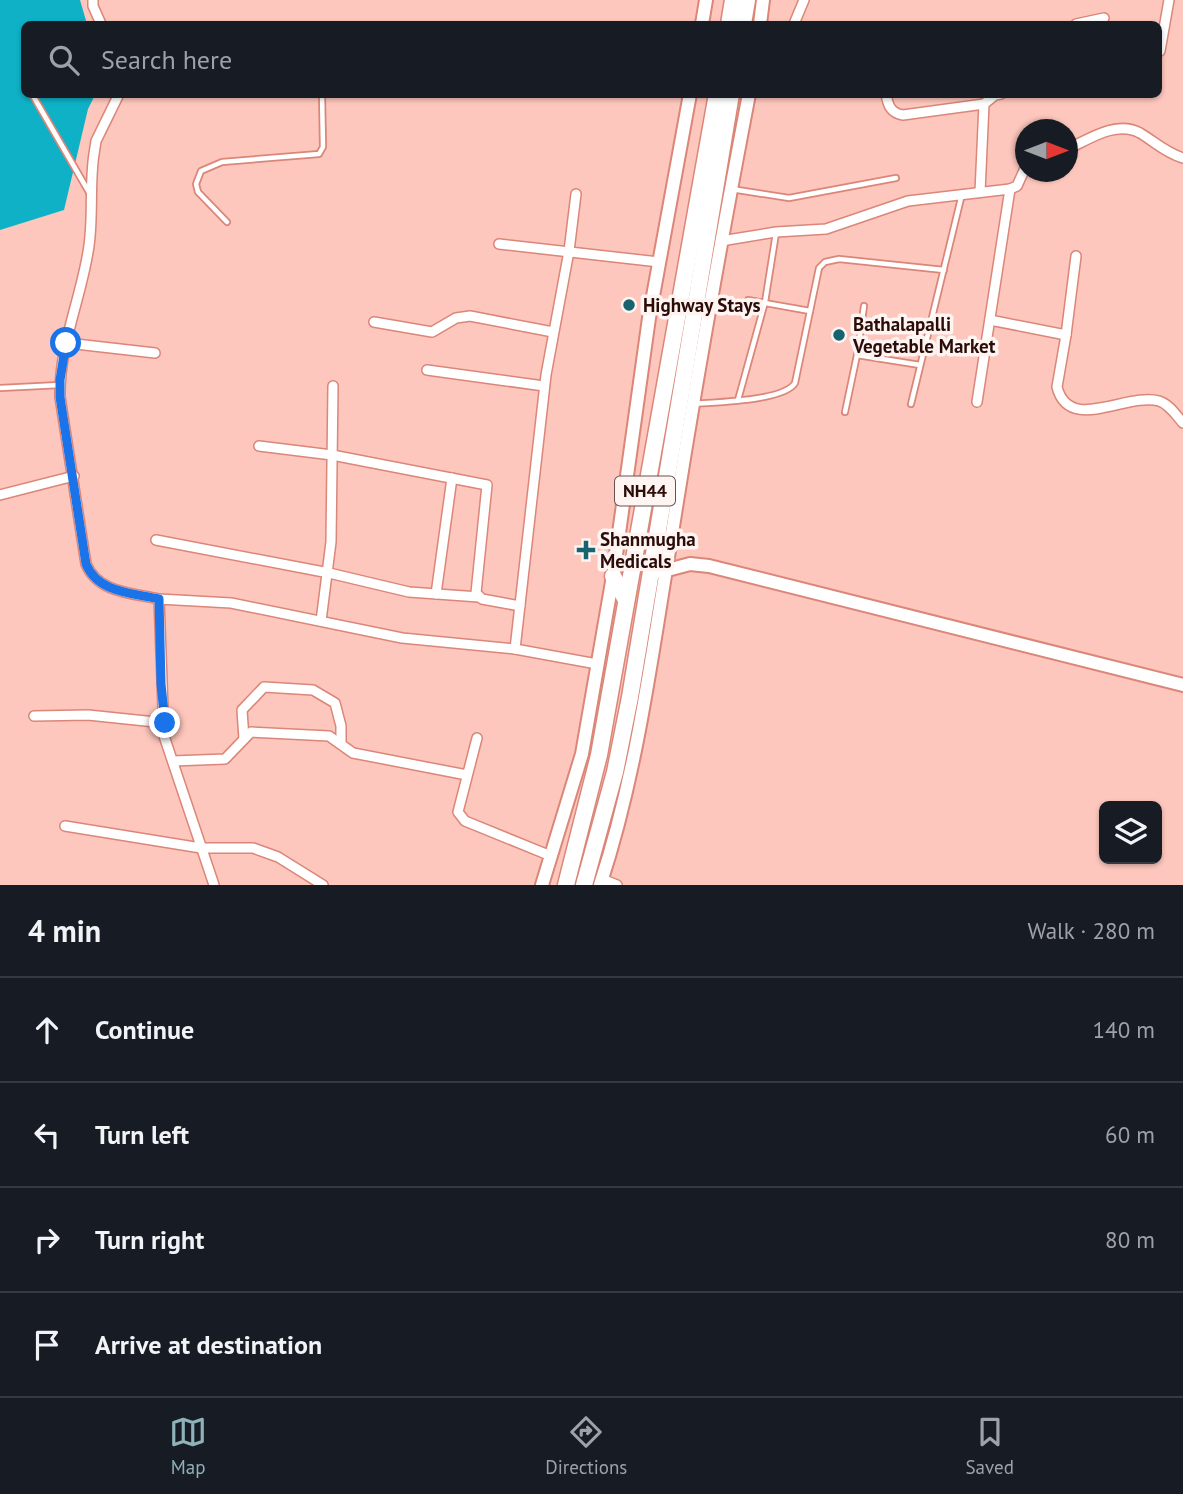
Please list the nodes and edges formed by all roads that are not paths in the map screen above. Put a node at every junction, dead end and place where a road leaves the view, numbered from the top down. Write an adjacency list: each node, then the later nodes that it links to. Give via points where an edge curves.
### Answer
1 (93, 0): 9 (street)
2 (706, 0): 10 (street)
3 (733, 0): 11 (highway)
4 (747, 0): 12 (highway)
5 (763, 0): 13 (street)
6 (804, 0): 14 (street)
7 (1170, 0): 16 (street)
8 (1104, 18): 15 (street)
9 (100, 21)
10 (702, 21)
11 (730, 21)
12 (744, 21)
13 (760, 21)
14 (795, 21)
15 (1090, 21)
16 (1162, 41)
17 (34, 98): 36 (lane)
18 (117, 98): 36 (street, via 96,141)
19 (323, 98): 37 (lane, via 319,154 222,162 201,171 198,192)
20 (689, 98): 43 (street)
21 (716, 98): 81 (highway, NH44)
22 (730, 98): 76 (highway, NH44)
23 (748, 98): 31 (street)
24 (887, 98): 26 (street, via 888,105 903,115)
25 (991, 98): 26 (street)
26 (984, 104): 33 (street)
27 (1078, 145): 28 (street, via 1124,128)
28 (1183, 158)
29 (896, 178): 31 (lane, via 789,198)
30 (1019, 182): 32 (street)
31 (731, 189): 39 (street)
32 (1010, 189): 33 (street); 49 (street)
33 (980, 192): 35 (street)
34 (576, 194): 41 (street)
35 (962, 194): 38 (street, via 908,201 827,229); 44 (lane)
36 (91, 195): 53 (street, via 89,250)
37 (227, 222)
38 (776, 232): 39 (street); 46 (lane)
39 (721, 241): 64 (street)
40 (499, 244): 41 (street)
41 (569, 251): 43 (street); 51 (street)
42 (1076, 256): 52 (street)
43 (659, 262): 77 (street)
44 (944, 270): 48 (lane, via 831,260 819,268); 56 (lane)
45 (748, 300): 46 (lane)
46 (765, 302): 48 (lane); 62 (lane)
47 (864, 306): 55 (lane)
48 (810, 311): 62 (lane, via 792,388)
49 (990, 320): 52 (street); 63 (street)
50 (374, 322): 51 (street, via 432,332 456,318 470,316)
51 (554, 332): 60 (street)
52 (1066, 335): 67 (street, via 1057,387 1063,401 1086,411 1156,400)
53 (66, 343): 54 (street); 58 (street)
54 (155, 353)
55 (857, 355): 56 (lane); 66 (lane)
56 (920, 365): 65 (lane)
57 (427, 370): 60 (street)
58 (60, 385): 61 (lane); 70 (street)
59 (333, 386): 69 (street)
60 (544, 386): 82 (street)
61 (0, 388)
62 (738, 400): 64 (lane)
63 (977, 402)
64 (694, 404): 74 (street)
65 (911, 404)
66 (845, 412)
67 (1183, 423)
68 (259, 446): 69 (street)
69 (332, 455): 71 (street); 75 (street)
70 (74, 476): 72 (street); 80 (street, via 89,571 103,586)
71 (452, 478): 78 (street); 79 (street, via 486,485)
72 (0, 495)
73 (156, 540): 75 (street)
74 (667, 569): 76 (street); 86 (street, via 709,566); 97 (street, via 634,761)
75 (329, 573): 78 (street); 83 (street)
76 (649, 575): 102 (highway, NH44, via 615,772)
77 (613, 576): 81 (highway); 85 (street)
78 (436, 594): 79 (street)
79 (479, 597): 82 (street)
80 (159, 599): 83 (street, via 231,603); 88 (street)
81 (626, 600): 101 (highway, NH44, via 600,755)
82 (520, 606): 84 (street)
83 (321, 621): 84 (street, via 402,638)
84 (515, 649): 85 (street)
85 (597, 664): 96 (street, via 582,754)
86 (1183, 685)
87 (34, 716): 88 (street, via 88,715)
88 (165, 723): 92 (street, via 164,736)
89 (477, 737): 93 (street)
90 (244, 739): 91 (street, via 251,732 329,736); 91 (street, via 242,710 264,687 313,690 335,702); 92 (street, via 225,758)
91 (341, 744): 93 (street, via 353,753)
92 (173, 761): 95 (street)
93 (467, 775): 96 (street, via 458,812 462,820)
94 (65, 826): 95 (street)
95 (201, 848): 98 (street); 99 (street, via 253,848 270,853)
96 (551, 856): 100 (street)
97 (601, 882): 103 (street)
98 (214, 885)
99 (323, 885)
100 (542, 885)
101 (566, 885)
102 (584, 885)
103 (617, 885)

